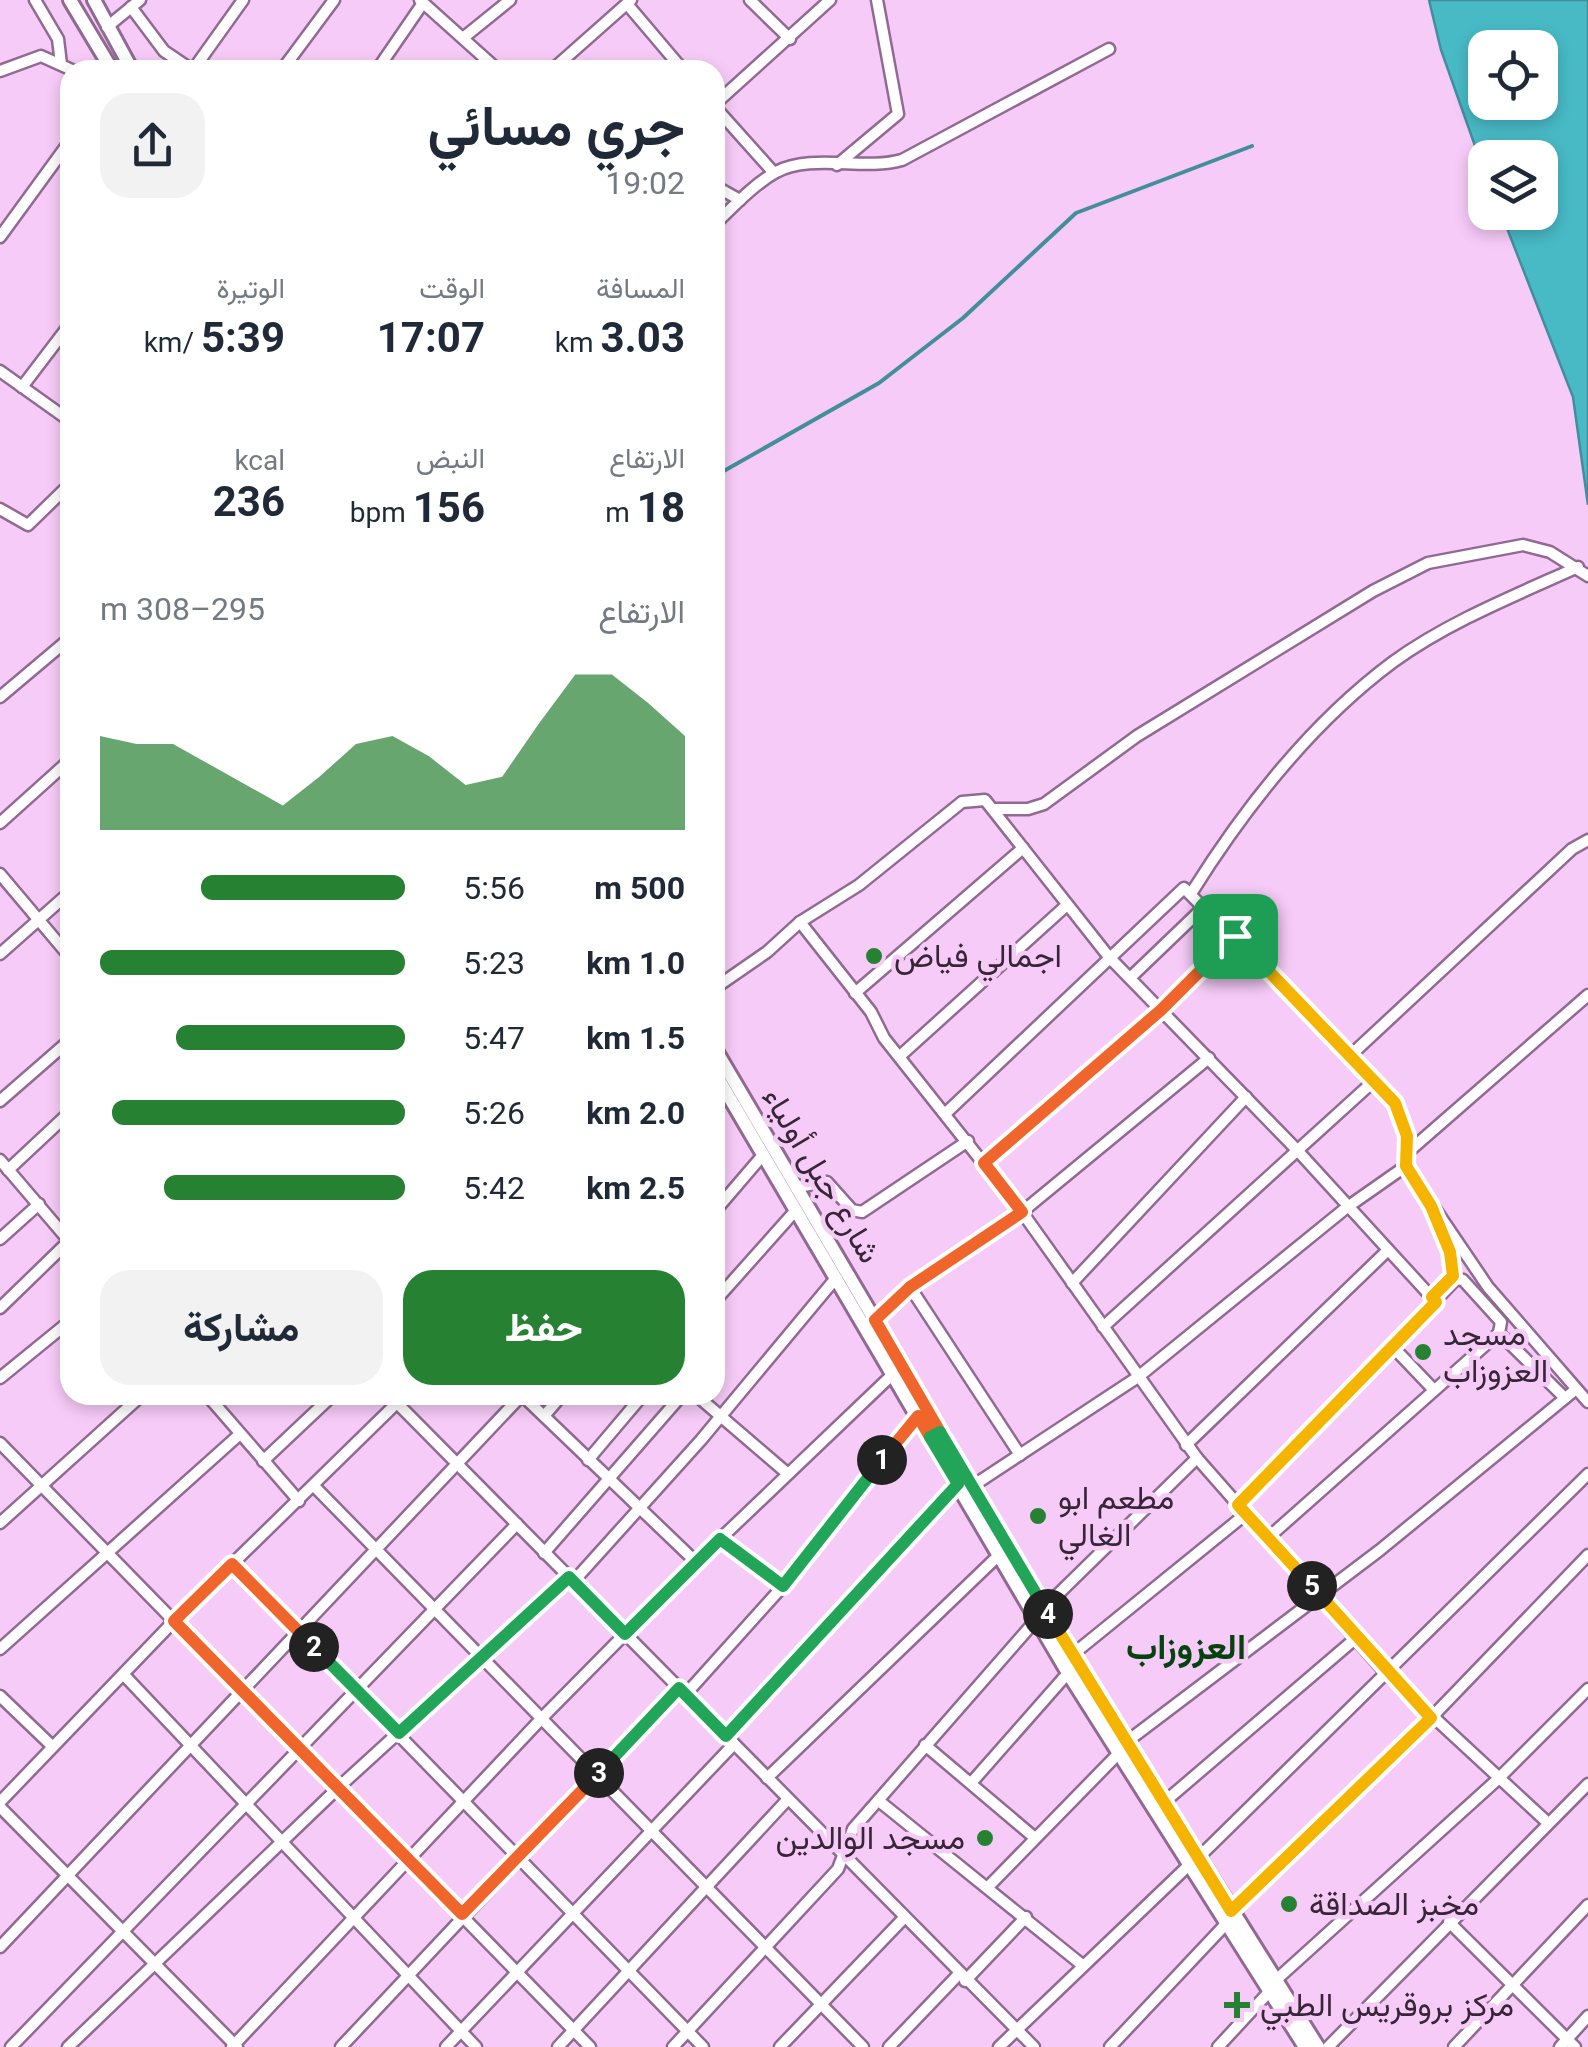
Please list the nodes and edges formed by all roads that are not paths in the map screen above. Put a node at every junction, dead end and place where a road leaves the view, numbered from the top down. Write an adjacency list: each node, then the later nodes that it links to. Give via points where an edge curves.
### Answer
1 (35, 0): 17 (street, via 61,47)
2 (70, 0): 18 (main road)
3 (94, 0): 13 (main road)
4 (242, 0): 21 (street)
5 (334, 0): 22 (street)
6 (510, 0): 14 (street)
7 (750, 0): 15 (street)
8 (830, 0): 15 (street)
9 (877, 0): 32 (street, via 898,114)
10 (422, 1): 14 (street); 23 (street)
11 (629, 2): 25 (street); 26 (street)
12 (135, 3): 13 (street); 20 (street, via 164,51)
13 (107, 27): 19 (main road)
14 (463, 38): 24 (street)
15 (790, 39): 29 (street)
16 (1109, 49): 32 (street, via 918,154 888,164)
17 (60, 60)
18 (106, 60)
19 (126, 60)
20 (177, 60)
21 (199, 60)
22 (289, 60)
23 (384, 60)
24 (485, 60)
25 (563, 60)
26 (675, 60)
27 (60, 64): 28 (street, via 41,56)
28 (0, 70)
29 (725, 97)
30 (725, 117): 33 (street)
31 (60, 155): 37 (street)
32 (837, 165): 33 (street)
33 (774, 173): 35 (street)
34 (725, 192): 35 (street)
35 (740, 200): 36 (street)
36 (725, 214)
37 (0, 237)
38 (60, 337): 40 (street)
39 (0, 371): 40 (street)
40 (22, 387): 41 (street)
41 (60, 414)
42 (60, 494): 43 (street, via 28,525)
43 (0, 509)
44 (1578, 567): 45 (street); 49 (street, via 1523,546 1428,563 1136,736 1044,804); 54 (street, via 1408,652 1372,680 1274,775)
45 (1588, 576)
46 (60, 646): 47 (street)
47 (0, 697)
48 (60, 769): 50 (street)
49 (996, 809): 52 (street); 59 (street, via 985,800 962,802 859,885)
50 (0, 823)
51 (1588, 840): 70 (street)
52 (1023, 848): 56 (street); 66 (street)
53 (0, 874): 58 (street)
54 (1192, 892): 57 (street); 63 (street, via 1177,892)
55 (60, 901): 58 (street)
56 (1067, 905): 63 (street); 71 (street)
57 (1205, 906): 60 (street); 64 (street)
58 (39, 920): 61 (street); 62 (street)
59 (800, 922): 65 (street); 66 (street)
60 (1235, 936): 68 (street); 70 (street)
61 (60, 945)
62 (0, 954)
63 (1109, 957): 64 (street); 78 (street)
64 (1130, 978): 68 (street)
65 (725, 981)
66 (856, 993): 71 (street)
67 (1588, 995): 82 (street)
68 (1161, 1010): 72 (street); 84 (street)
69 (60, 1049): 77 (street)
70 (1352, 1054): 74 (street)
71 (900, 1056): 78 (street)
72 (1209, 1058): 76 (street); 93 (street)
73 (725, 1066): 87 (main road, شارع جبل أولياء)
74 (1374, 1080): 81 (street); 82 (street, via 1404,1121)
75 (725, 1093): 83 (main road, شارع جبل أولياء)
76 (1246, 1097): 81 (street); 99 (street)
77 (0, 1101)
78 (947, 1112): 80 (street)
79 (60, 1120): 85 (street)
80 (968, 1141): 84 (street); 87 (street, via 862,1212 827,1182)
81 (1297, 1150): 91 (street); 105 (street)
82 (1408, 1152): 86 (street)
83 (763, 1155): 88 (street); 92 (main road, شارع جبل أولياء)
84 (984, 1163): 93 (street)
85 (4, 1165): 89 (street)
86 (1406, 1166): 90 (street); 91 (street)
87 (797, 1187): 104 (main road, شارع جبل أولياء)
88 (725, 1199)
89 (39, 1204): 94 (street); 95 (street)
90 (1431, 1206): 102 (street, via 1453,1264 1453,1276); 113 (street, via 1488,1288)
91 (1346, 1208): 96 (street); 110 (street)
92 (796, 1210): 98 (main road, شارع جبل أولياء); 101 (street)
93 (1022, 1212): 99 (street); 100 (street)
94 (60, 1229)
95 (0, 1239)
96 (1386, 1250): 102 (street); 133 (street)
97 (60, 1251): 103 (street)
98 (836, 1278): 109 (main road, شارع جبل أولياء); 128 (street)
99 (1072, 1282): 105 (street)
100 (910, 1287): 104 (street); 134 (street)
101 (725, 1290)
102 (1434, 1299): 107 (street, via 1463,1280 1500,1322); 108 (street)
103 (0, 1308)
104 (875, 1320): 131 (main road, شارع جبل أولياء)
105 (1103, 1327): 110 (street)
106 (60, 1328): 111 (street)
107 (1498, 1333): 112 (street); 114 (street)
108 (1392, 1346): 112 (street); 147 (street)
109 (892, 1374): 129 (main road, شارع جبل أولياء); 139 (street)
110 (1138, 1377): 133 (street); 134 (street)
111 (0, 1378)
112 (1433, 1389): 150 (street)
113 (1575, 1390): 114 (street); 115 (street)
114 (1565, 1398): 161 (street)
115 (1588, 1402)
116 (131, 1405): 142 (street)
117 (217, 1405): 130 (street)
118 (322, 1405): 137 (street)
119 (395, 1405): 143 (street)
120 (406, 1405): 138 (street)
121 (513, 1405): 138 (street)
122 (532, 1405): 127 (street)
123 (553, 1405): 127 (street)
124 (635, 1405): 136 (street)
125 (673, 1405): 141 (street)
126 (708, 1405): 128 (street)
127 (544, 1416): 136 (street)
128 (721, 1416): 139 (street); 146 (street)
129 (918, 1416): 131 (main road, شارع جبل أولياء); 160 (street)
130 (240, 1434): 137 (street); 155 (street)
131 (935, 1434): 144 (main road, شارع جبل أولياء)
132 (0, 1443): 142 (street)
133 (1186, 1444): 135 (street)
134 (1020, 1455): 144 (street)
135 (1197, 1458): 147 (street); 163 (street)
136 (588, 1460): 141 (street)
137 (263, 1461): 145 (street)
138 (458, 1466): 149 (street); 152 (street)
139 (788, 1474): 151 (street)
140 (1588, 1474): 172 (street)
141 (608, 1480): 146 (street); 153 (street)
142 (40, 1484): 148 (street); 155 (street)
143 (314, 1486): 145 (street); 152 (street)
144 (965, 1486): 156 (main road, شارع جبل أولياء); 163 (main road, شارع جبل أولياء); 182 (street)
145 (299, 1501): 158 (street)
146 (638, 1509): 157 (street); 159 (street)
147 (1243, 1509): 150 (street); 169 (street)
148 (0, 1523)
149 (517, 1524): 153 (street); 162 (street)
150 (1269, 1537): 161 (street)
151 (720, 1539): 157 (street); 160 (street)
152 (379, 1550): 162 (street); 165 (street)
153 (544, 1553): 159 (street)
154 (1588, 1554): 180 (street)
155 (106, 1555): 164 (street); 168 (street)
156 (999, 1555): 163 (main road, شارع جبل أولياء); 189 (street)
157 (696, 1562): 166 (street)
158 (232, 1564): 164 (street); 165 (street)
159 (571, 1580): 166 (street); 170 (street)
160 (783, 1586): 177 (street)
161 (1319, 1594): 167 (street); 187 (street)
162 (434, 1608): 170 (street); 174 (street)
163 (1040, 1614): 169 (main road, شارع جبل أولياء); 171 (main road, شارع جبل أولياء); 185 (street)
164 (174, 1621): 173 (street); 176 (street)
165 (299, 1631): 174 (street); 176 (street)
166 (625, 1634): 177 (street); 179 (street)
167 (1356, 1638): 172 (street); 198 (street)
168 (0, 1650)
169 (1072, 1655): 187 (main road, شارع جبل أولياء)
170 (482, 1656): 179 (street); 181 (street)
171 (1068, 1673): 187 (main road, شارع جبل أولياء); 191 (street)
172 (1386, 1673): 180 (street); 207 (street)
173 (124, 1675): 183 (street); 184 (street)
174 (356, 1689): 181 (street); 186 (street)
175 (1588, 1689): 190 (street)
176 (244, 1691): 183 (street); 186 (street)
177 (682, 1692): 182 (street); 188 (street)
178 (0, 1696): 184 (street)
179 (542, 1718): 188 (street); 195 (street)
180 (1431, 1718): 190 (street); 216 (street)
181 (399, 1733): 193 (street); 195 (street)
182 (729, 1740): 189 (street); 201 (street)
183 (190, 1744): 199 (street); 208 (street)
184 (52, 1746): 197 (street)
185 (925, 1746): 191 (street); 196 (street)
186 (302, 1749): 193 (street); 199 (street)
187 (1121, 1749): 198 (main road, شارع جبل أولياء); 202 (street); 207 (main road, شارع جبل أولياء)
188 (598, 1774): 201 (street); 204 (street)
189 (767, 1778): 194 (street)
190 (1498, 1779): 200 (street); 228 (street)
191 (972, 1782): 202 (street)
192 (1588, 1784): 200 (street)
193 (339, 1787): 203 (street); 206 (street)
194 (788, 1799): 205 (street); 210 (street)
195 (467, 1800): 204 (street); 206 (street)
196 (878, 1801): 205 (street, via 849,1836); 209 (street)
197 (0, 1804): 208 (street)
198 (1162, 1804): 207 (main road, شارع جبل أولياء)
199 (246, 1805): 203 (street); 219 (street)
200 (1548, 1823): 218 (street)
201 (651, 1830): 210 (street); 212 (street)
202 (1035, 1838): 209 (street)
203 (282, 1841): 217 (street); 222 (street)
204 (520, 1854): 212 (street); 213 (street)
205 (844, 1857): 215 (street); 221 (street)
206 (410, 1860): 213 (street); 217 (street)
207 (1193, 1863): 216 (main road, شارع جبل أولياء); 223 (street)
208 (67, 1878): 219 (street); 220 (street)
209 (989, 1886): 214 (street)
210 (708, 1888): 221 (street); 224 (street)
211 (1588, 1905): 229 (street)
212 (573, 1912): 224 (street); 225 (street)
213 (462, 1914): 225 (street); 226 (street)
214 (1026, 1917): 223 (street); 227 (street)
215 (904, 1918): 227 (street); 230 (street)
216 (1228, 1918): 228 (main road, شارع جبل أولياء); 252 (street)
217 (355, 1920): 226 (street); 237 (street)
218 (1449, 1922): 229 (street); 256 (street)
219 (124, 1933): 222 (street); 238 (street)
220 (0, 1947)
221 (767, 1947): 230 (street); 235 (street)
222 (155, 1964): 237 (street); 239 (street)
223 (1082, 1964): 232 (street)
224 (630, 1971): 233 (street); 235 (street)
225 (517, 1972): 233 (street); 234 (street)
226 (407, 1976): 234 (street); 240 (street)
227 (962, 1978): 232 (street); 249 (street)
228 (1272, 1986): 253 (street); 254 (main road, شارع جبل أولياء); 255 (main road, شارع جبل أولياء)
229 (1512, 1986): 236 (street); 257 (street)
230 (820, 2003): 247 (street); 248 (street)
231 (1588, 2016): 236 (street)
232 (1016, 2028): 250 (street); 251 (street)
233 (574, 2030): 243 (street); 244 (street)
234 (462, 2031): 241 (street); 242 (street)
235 (688, 2032): 245 (street); 246 (street)
236 (1567, 2045)
237 (235, 2046)
238 (11, 2047)
239 (68, 2047)
240 (341, 2047)
241 (446, 2047)
242 (476, 2047)
243 (558, 2047)
244 (590, 2047)
245 (673, 2047)
246 (703, 2047)
247 (780, 2047)
248 (862, 2047)
249 (890, 2047)
250 (999, 2047)
251 (1034, 2047)
252 (1110, 2047)
253 (1218, 2047)
254 (1304, 2047)
255 (1318, 2047)
256 (1328, 2047)
257 (1454, 2047)

